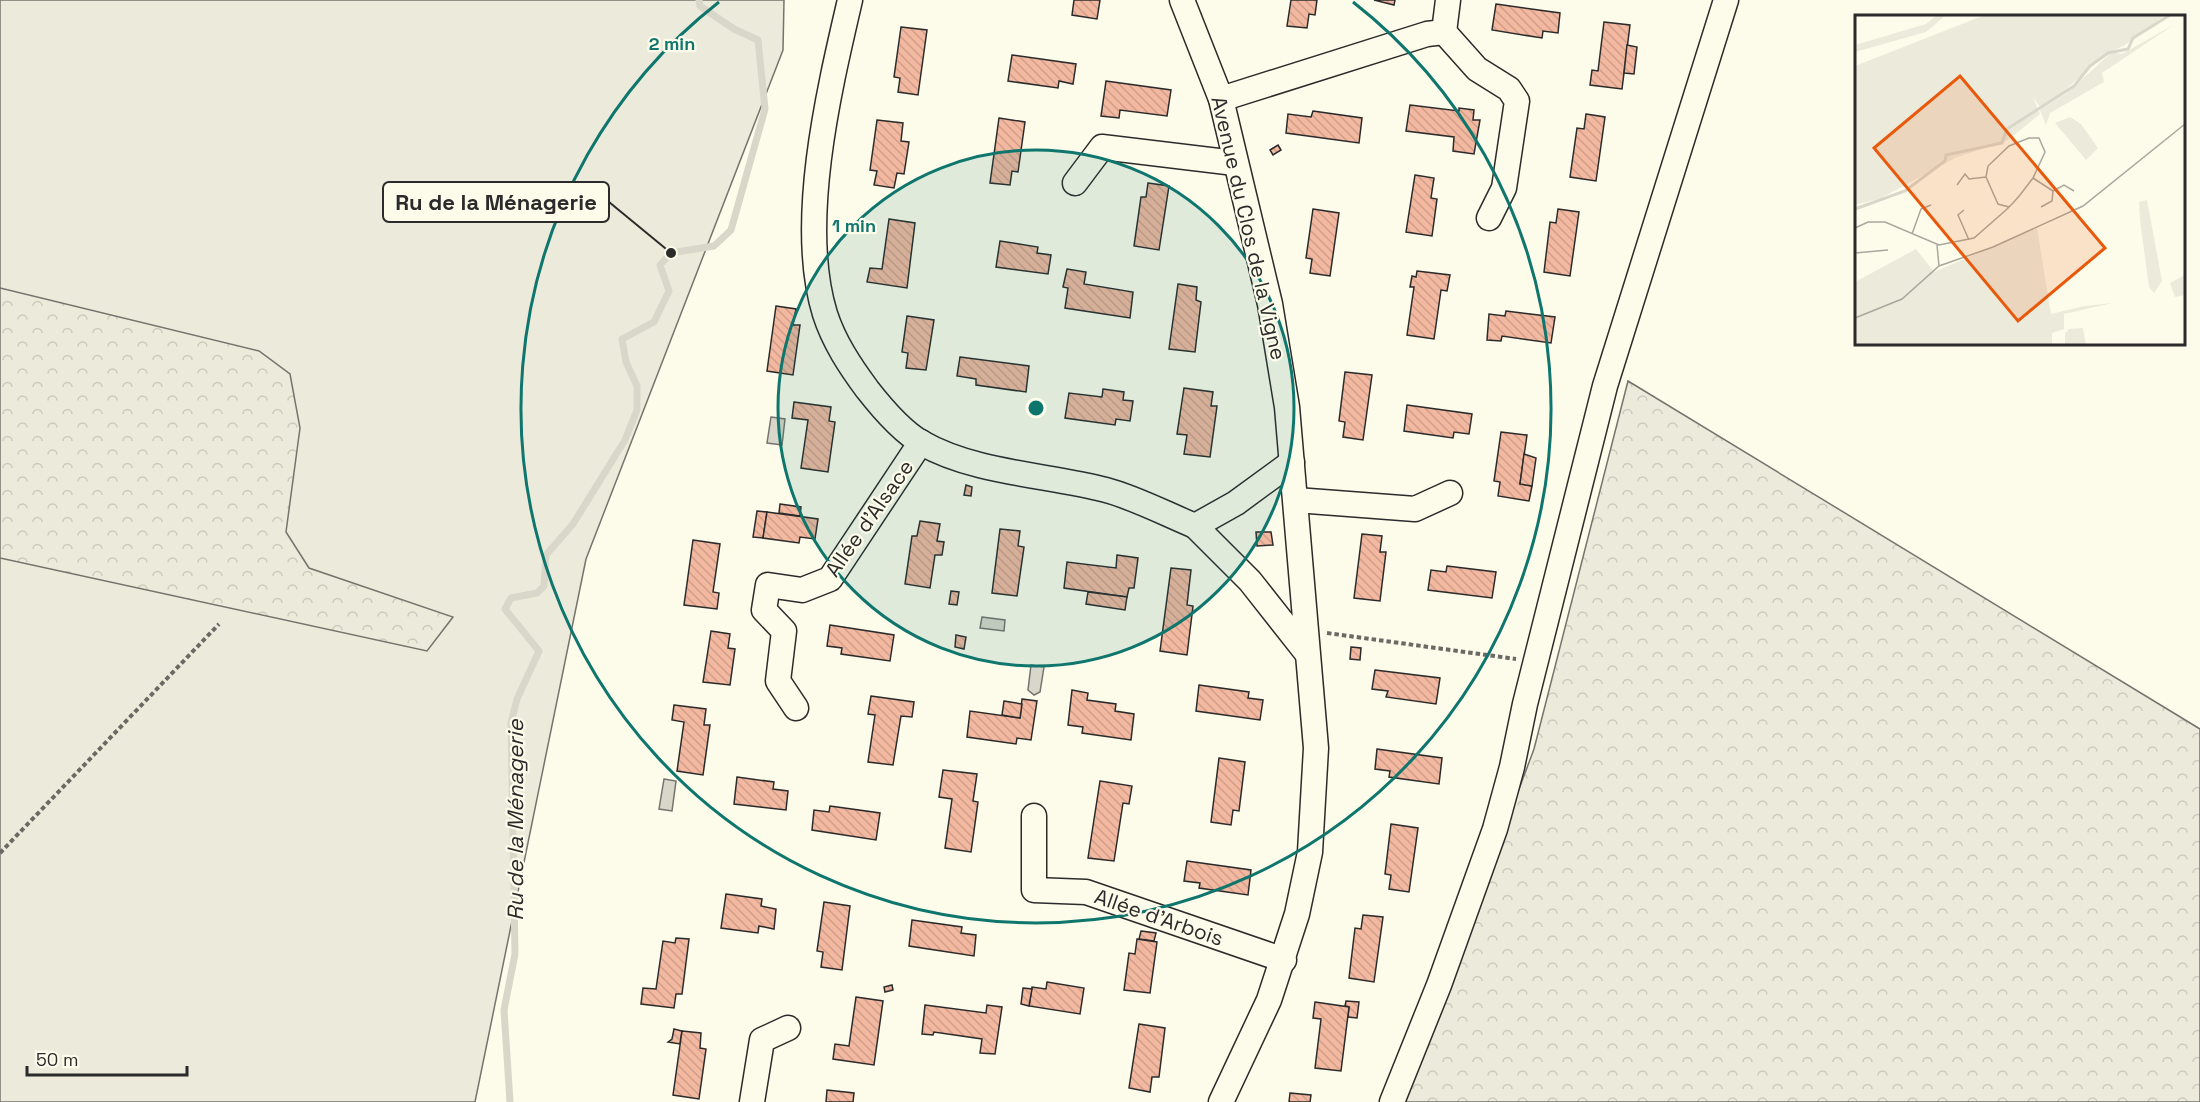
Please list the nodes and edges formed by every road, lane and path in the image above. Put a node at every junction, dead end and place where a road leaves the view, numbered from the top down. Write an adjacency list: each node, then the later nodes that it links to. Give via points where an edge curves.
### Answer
1 (850, 0): 10 (street, via 834,71 819,171 817,284 825,316 846,361 880,405)
2 (1182, 0): 6 (street, Avenue du Clos de la Vigne)
3 (1448, 0): 5 (street)
4 (1726, 0): 25 (street, via 1602,397 1495,828)
5 (1444, 32): 6 (street); 9 (street, via 1477,69 1509,89 1517,101 1504,188)
6 (1221, 99): 7 (street, Avenue du Clos de la Vigne)
7 (1235, 163): 8 (street, via 1102,147); 11 (street, Avenue du Clos de la Vigne, via 1270,304)
8 (1075, 183)
9 (1489, 218)
10 (921, 442): 14 (street, via 976,462 1108,491); 18 (street, Allée d'Alsace, via 830,579 802,590 768,585 764,609 784,631 778,681)
11 (1292, 462): 13 (street, Avenue du Clos de la Vigne); 14 (street, via 1247,496)
12 (1450, 493): 13 (street, via 1415,509)
13 (1296, 500): 16 (street, Avenue du Clos de la Vigne)
14 (1195, 526): 16 (street)
15 (219, 624): 20 (path)
16 (1306, 641): 17 (path); 21 (street, Avenue du Clos de la Vigne, via 1314,720 1314,804 1308,862)
17 (1523, 660)
18 (796, 708)
19 (1034, 816): 21 (street, Allée d'Arbois, via 1034,890 1086,892)
20 (0, 853)
21 (1284, 960): 24 (street, Avenue du Clos de la Vigne)
22 (788, 1028): 23 (street, via 762,1040)
23 (752, 1102)
24 (1221, 1102)
25 (1392, 1102)

